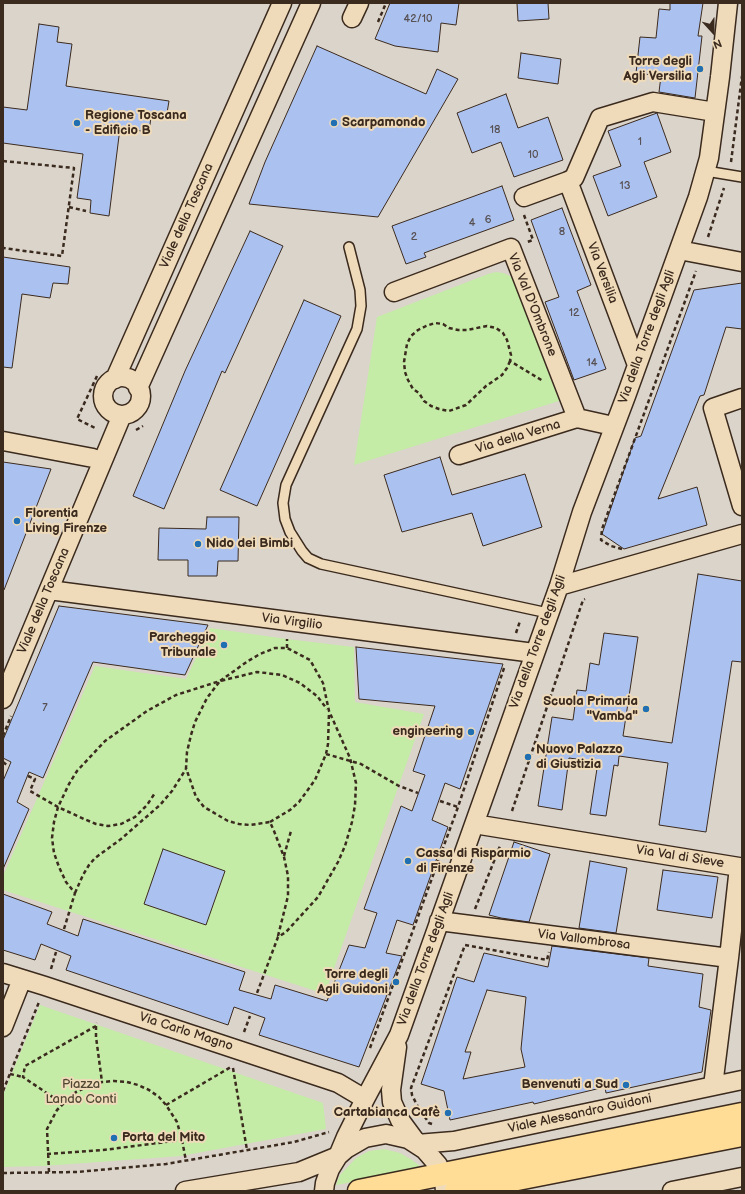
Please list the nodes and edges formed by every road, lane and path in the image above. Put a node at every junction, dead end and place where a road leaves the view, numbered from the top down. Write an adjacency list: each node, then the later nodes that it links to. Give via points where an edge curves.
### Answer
1 (282, 3): 23 (street, Viale della Toscana)
2 (312, 3): 24 (street, Viale della Toscana)
3 (386, 3): 5 (path)
4 (728, 3): 6 (street, Via della Torre degli Agli)
5 (378, 22)
6 (715, 112): 8 (street, Via della Torre degli Agli); 10 (street, via 653,102 600,118 574,178)
7 (3, 161): 12 (path, via 74,168)
8 (706, 171): 9 (lane); 17 (street, Via della Torre degli Agli)
9 (742, 177)
10 (568, 181): 11 (street); 22 (street, Via Versilia)
11 (524, 197): 16 (path, via 518,200 533,240)
12 (69, 207): 13 (path); 15 (path, via 62,256)
13 (86, 211)
14 (350, 247): 39 (lane, via 360,290 361,306 357,329 286,485 283,503 290,532 308,558 321,564)
15 (3, 248)
16 (511, 248): 20 (street, Via Val D'Ombrone); 25 (street, Via Val D'Ombrone)
17 (679, 250): 18 (street); 22 (street, Via della Torre degli Agli)
18 (742, 262)
19 (697, 266): 35 (path, via 602,530 601,540)
20 (394, 292)
21 (510, 361): 21 (path, via 507,340 496,328 487,326 458,330 435,323 411,336 404,362 408,380 424,401 431,406 449,411 466,405 502,375); 25 (path, via 544,381)
22 (638, 365): 29 (street, Via della Torre degli Agli)
23 (115, 379): 24 (street, via 130,380); 27 (street, Viale della Toscana, via 103,392 104,404)
24 (138, 388): 27 (street, Viale della Toscana, via 138,406 128,414)
25 (566, 389): 28 (street, Via Val D'Ombrone)
26 (742, 398): 33 (street, via 713,408)
27 (117, 414): 32 (street, Viale della Toscana); 37 (street, Viale della Toscana)
28 (577, 418): 29 (street); 31 (street, Via della Verna)
29 (613, 426): 36 (street, Via della Torre degli Agli)
30 (3, 441): 32 (street)
31 (459, 455)
32 (93, 458): 42 (street, Viale della Toscana)
33 (742, 506)
34 (742, 534): 36 (street)
35 (624, 549)
36 (559, 586): 39 (street, Via della Torre degli Agli)
37 (49, 590): 40 (street, Via Virgilio); 44 (street, Viale della Toscana)
38 (583, 600): 61 (path)
39 (548, 613): 40 (street, Via della Torre degli Agli)
40 (534, 653): 59 (street, Via della Torre degli Agli)
41 (506, 662): 58 (path)
42 (3, 675)
43 (220, 681): 45 (path, via 257,672 282,675 300,683 317,696); 45 (path, via 260,654 275,648 287,648 310,660 322,683); 52 (path, via 207,698 195,722 187,752); 57 (path, via 176,695 147,711 105,741 78,771)
44 (3, 699)
45 (329, 711): 48 (path); 49 (path)
46 (12, 715): 47 (path)
47 (3, 736)
48 (326, 754): 49 (path); 60 (path, via 315,780 299,802)
49 (351, 761): 55 (path); 69 (path, via 356,783 355,805 345,846 318,897 286,932)
50 (3, 762): 51 (path)
51 (7, 764)
52 (186, 768): 60 (path, via 196,797 204,807 239,824); 64 (path, via 160,805 92,861)
53 (28, 776): 57 (path, via 35,779 30,791)
54 (155, 793): 57 (path, via 135,817 121,824 108,826 96,824)
55 (418, 793)
56 (440, 800): 58 (path)
57 (58, 807): 64 (path, via 52,838 54,853 66,882)
58 (458, 807): 59 (path); 83 (path)
59 (476, 819): 61 (street, Via Val di Sieve); 66 (street, Via della Torre degli Agli)
60 (270, 822): 63 (path)
61 (506, 829): 65 (path); 71 (street, Via Val di Sieve, via 740,867)
62 (291, 831): 63 (path)
63 (284, 857): 69 (path, via 288,876 288,896)
64 (75, 893): 67 (path)
65 (475, 911)
66 (439, 921): 68 (street, Via Vallombrosa); 81 (street, Via della Torre degli Agli)
67 (64, 928)
68 (552, 936): 71 (street, Via Vallombrosa); 96 (path, via 547,960 465,945 411,1088 418,1107 429,1122)
69 (278, 937): 75 (path)
70 (56, 952): 72 (path)
71 (729, 958): 90 (street, Via Val di Sieve)
72 (50, 971)
73 (3, 973): 74 (street, Via Carlo Magno)
74 (22, 979): 80 (street); 92 (street, Via Carlo Magno, via 338,1083)
75 (257, 993)
76 (40, 1000): 86 (path)
77 (250, 1016): 82 (path)
78 (97, 1020): 79 (path)
79 (96, 1026): 87 (path, via 25,1066); 89 (path)
80 (3, 1027)
81 (399, 1035): 92 (street, Via della Torre degli Agli); 100 (street, Via della Torre degli Agli, via 391,1090 392,1102 400,1120)
82 (242, 1038)
83 (369, 1050)
84 (226, 1063): 85 (path)
85 (233, 1066): 94 (path); 101 (path)
86 (10, 1074): 87 (path); 91 (path)
87 (23, 1077): 93 (path)
88 (742, 1080): 90 (street, Viale Alessandro Guidoni)
89 (102, 1082): 93 (path, via 76,1092); 94 (path, via 127,1082 138,1085 149,1090)
90 (712, 1086): 100 (street, Viale Alessandro Guidoni, via 454,1141)
91 (3, 1091)
92 (365, 1099): 103 (street, Via della Torre degli Agli)
93 (63, 1104): 102 (path, via 47,1129)
94 (166, 1105): 99 (path, via 177,1122)
95 (742, 1114): 108 (main road, via 588,1146)
96 (436, 1125)
97 (333, 1131): 101 (path, via 294,1142)
98 (742, 1135): 113 (main road)
99 (182, 1140): 102 (path); 104 (path)
100 (418, 1144): 103 (street, Viale Alessandro Guidoni, via 397,1136 375,1135 355,1142); 108 (street, Viale Alessandro Guidoni, via 432,1157)
101 (247, 1150): 104 (path)
102 (47, 1154): 106 (path)
103 (338, 1156): 110 (street, Viale Alessandro Guidoni, via 299,1172); 111 (street, Viale Alessandro Guidoni, via 330,1169)
104 (186, 1161): 106 (path, via 108,1170)
105 (3, 1173): 106 (path)
106 (49, 1173)
107 (742, 1177): 109 (street)
108 (444, 1182): 112 (main road)
109 (719, 1186): 114 (street)
110 (185, 1191)
111 (324, 1191)
112 (359, 1191)
113 (456, 1191)
114 (672, 1191)

